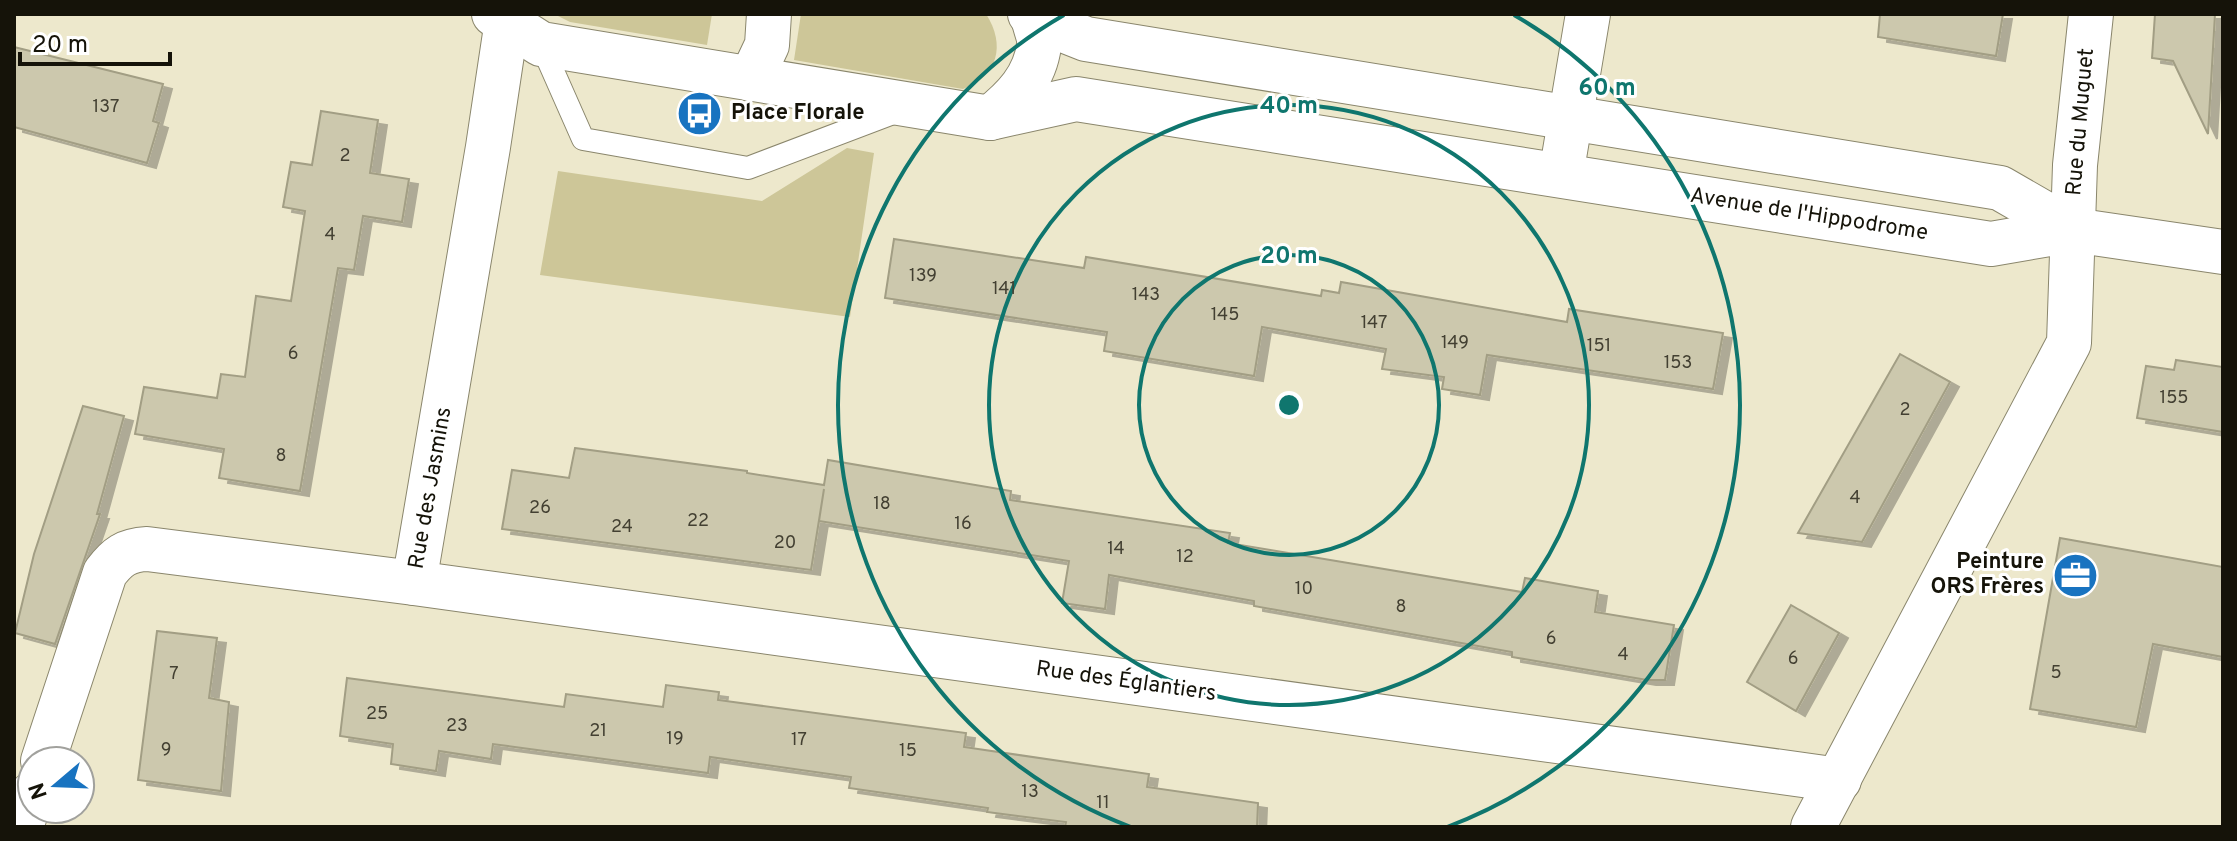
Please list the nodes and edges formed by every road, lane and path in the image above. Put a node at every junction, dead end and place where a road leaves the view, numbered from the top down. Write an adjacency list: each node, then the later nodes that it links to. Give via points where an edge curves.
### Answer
1 (769, 14): 6 (street, via 767,45)
2 (1588, 14): 9 (street)
3 (2091, 14): 11 (street, Rue du Muguet)
4 (1032, 15): 8 (street, via 1039,42 1033,68 1022,90); 9 (street, via 1086,39)
5 (512, 24): 6 (street, Avenue de l'Hippodrome); 7 (lane, via 583,139 748,168); 13 (street, Rue des Jasmins)
6 (751, 79): 7 (street, Avenue de l'Hippodrome)
7 (913, 106): 8 (street, Avenue de l'Hippodrome)
8 (990, 118): 10 (street, Avenue de l'Hippodrome, via 1076,99)
9 (1572, 118): 10 (street); 11 (street, via 2000,188)
10 (1561, 175): 11 (street, Avenue de l'Hippodrome, via 1991,244)
11 (2073, 230): 12 (street); 15 (street, Rue du Muguet, via 2069,343)
12 (2223, 252)
13 (414, 583): 14 (street, Rue des Jasmins, via 130,550 105,573); 15 (street, Rue des Églantiers)
14 (48, 745)
15 (1839, 780): 16 (street, Rue du Muguet)
16 (1813, 827)

